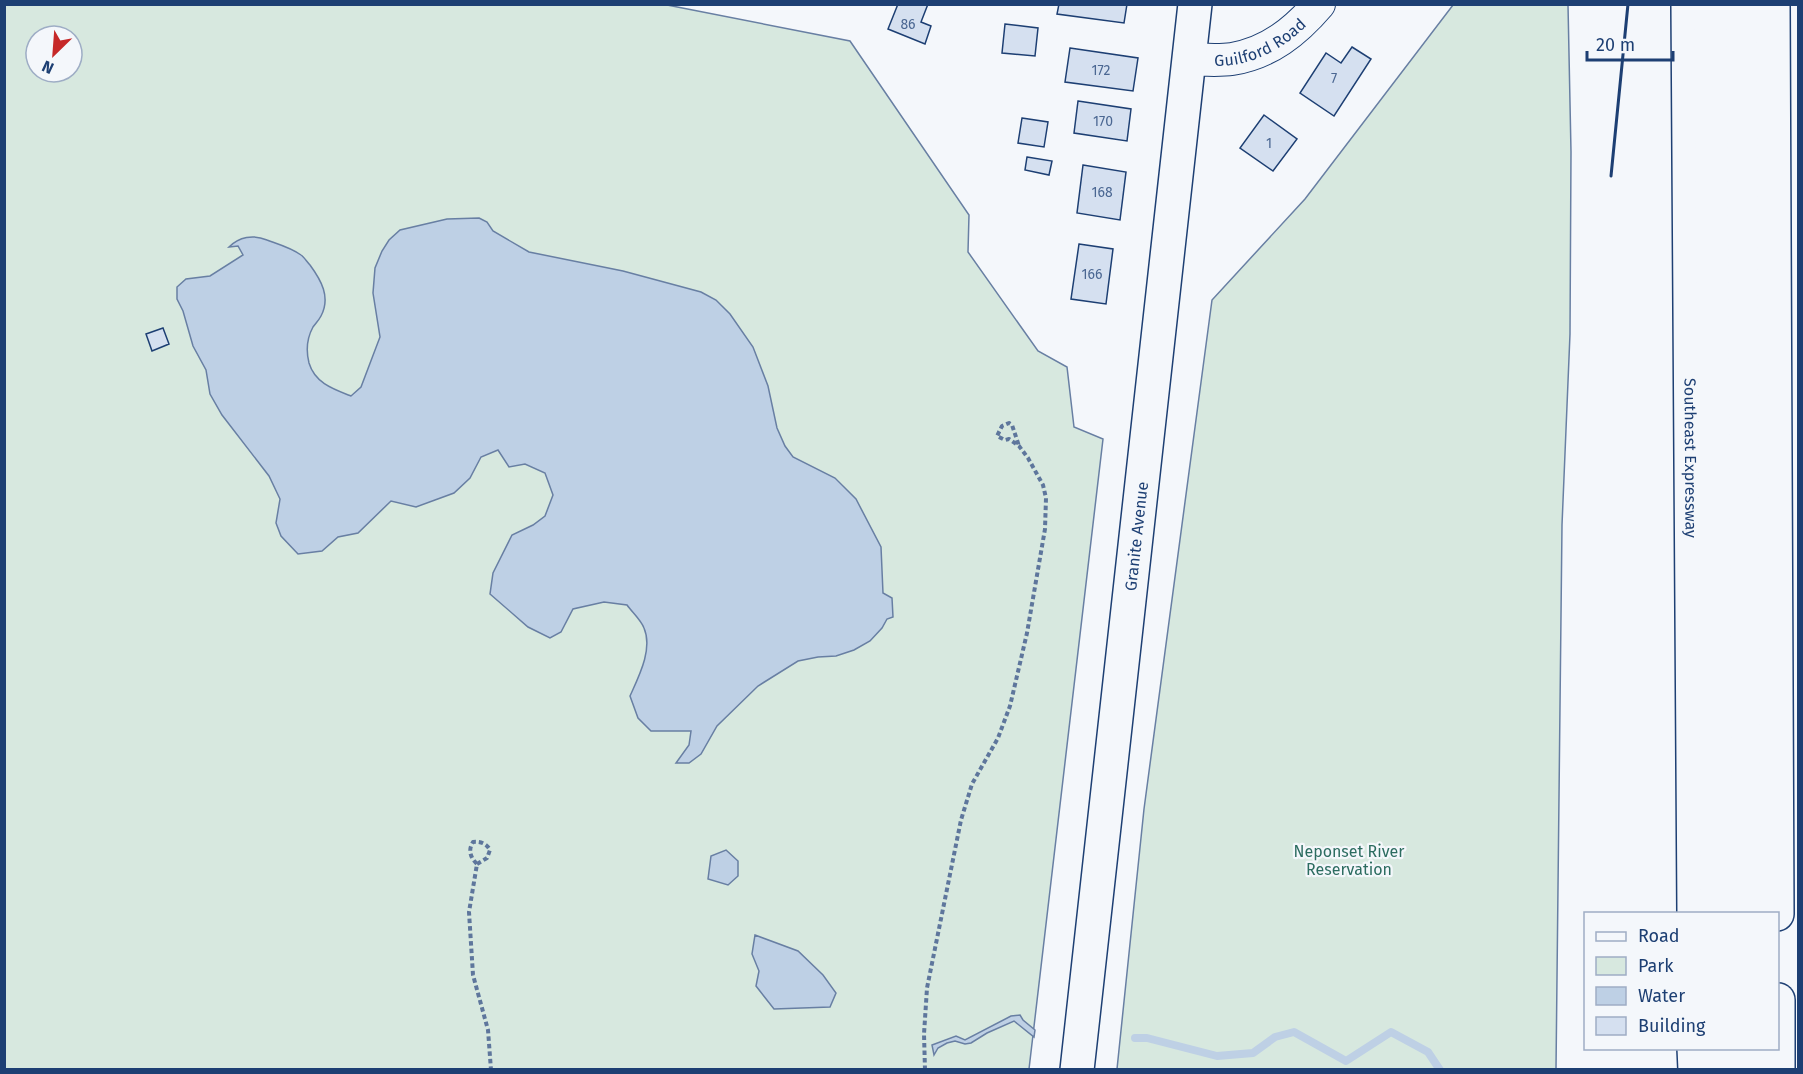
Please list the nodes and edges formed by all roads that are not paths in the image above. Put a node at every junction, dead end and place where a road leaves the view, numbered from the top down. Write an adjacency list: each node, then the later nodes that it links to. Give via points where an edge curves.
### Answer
1 (1195, 4): 7 (main road, Granite Avenue)
2 (1319, 4): 7 (street, Guilford Road, via 1283,39 1260,51 1232,59)
3 (1688, 4): 8 (main road, Southeast Expressway)
4 (1711, 4): 9 (main road)
5 (1743, 4): 10 (main road)
6 (1773, 4): 11 (main road)
7 (1189, 60): 16 (main road, Granite Avenue)
8 (1694, 912)
9 (1717, 912)
10 (1749, 912)
11 (1777, 912)
12 (1694, 1050): 17 (main road)
13 (1718, 1050): 18 (main road)
14 (1750, 1050): 19 (main road)
15 (1778, 1050): 20 (main road)
16 (1077, 1070)
17 (1695, 1070)
18 (1718, 1070)
19 (1750, 1070)
20 (1778, 1070)

